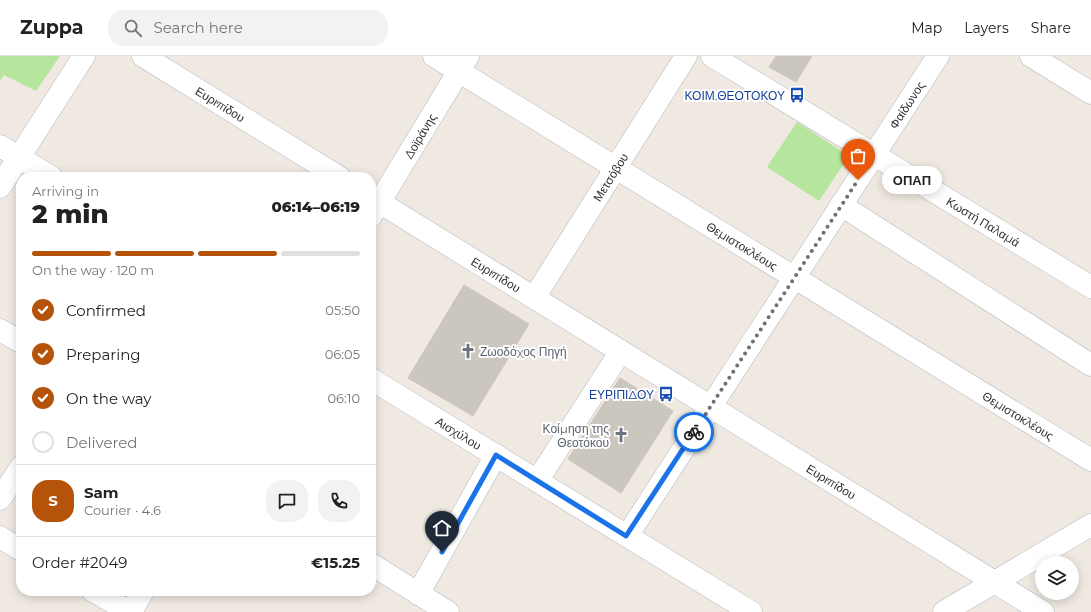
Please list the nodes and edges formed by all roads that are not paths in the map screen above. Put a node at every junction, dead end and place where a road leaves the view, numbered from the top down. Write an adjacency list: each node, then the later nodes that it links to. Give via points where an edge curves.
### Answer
1 (84, 56): 12 (street)
2 (143, 56): 15 (street, Ευριπίδου)
3 (434, 56): 8 (street, Θεμιστοκλέους)
4 (686, 56): 13 (street, Μετσόβου)
5 (712, 56): 11 (street, Κωστή Παλαμά)
6 (938, 56): 11 (street, Φαίδωνος)
7 (1032, 56): 9 (street)
8 (463, 64): 13 (street, Θεμιστοκλέους); 17 (street, Δοϊράνης)
9 (1091, 93)
10 (0, 146): 12 (street)
11 (874, 155): 18 (street, Φαίδωνος); 21 (street, Κωστή Παλαμά)
12 (19, 157): 14 (street); 16 (street)
13 (616, 168): 20 (street, Θεμιστοκλέους); 22 (street, Μετσόβου)
14 (43, 172)
15 (331, 172)
16 (0, 187)
17 (376, 202)
18 (841, 205): 20 (street, Φαίδωνος); 26 (street)
19 (376, 206): 22 (street, Ευριπίδου)
20 (794, 278): 28 (street, Φαίδωνος); 30 (street, Θεμιστοκλέους)
21 (1091, 287)
22 (534, 298): 25 (street, Ευριπίδου)
23 (0, 330): 24 (street)
24 (16, 339)
25 (621, 351): 28 (street, Ευριπίδου); 32 (street)
26 (1091, 365)
27 (376, 382): 29 (street, Αισχύλου)
28 (711, 406): 35 (street, Φαίδωνος); 37 (street, Ευριπίδου)
29 (496, 455): 32 (street, Αισχύλου); 38 (street)
30 (1091, 460)
31 (16, 475): 33 (street)
32 (538, 481): 35 (street, Αισχύλου)
33 (0, 499)
34 (1091, 525): 37 (street)
35 (626, 536): 43 (street, Αισχύλου)
36 (376, 567): 38 (street)
37 (994, 583): 44 (street); 45 (street, Ευριπίδου)
38 (418, 594): 42 (street)
39 (102, 596): 41 (street)
40 (140, 596): 41 (street)
41 (130, 612)
42 (448, 612)
43 (751, 612)
44 (944, 612)
45 (1043, 612)

